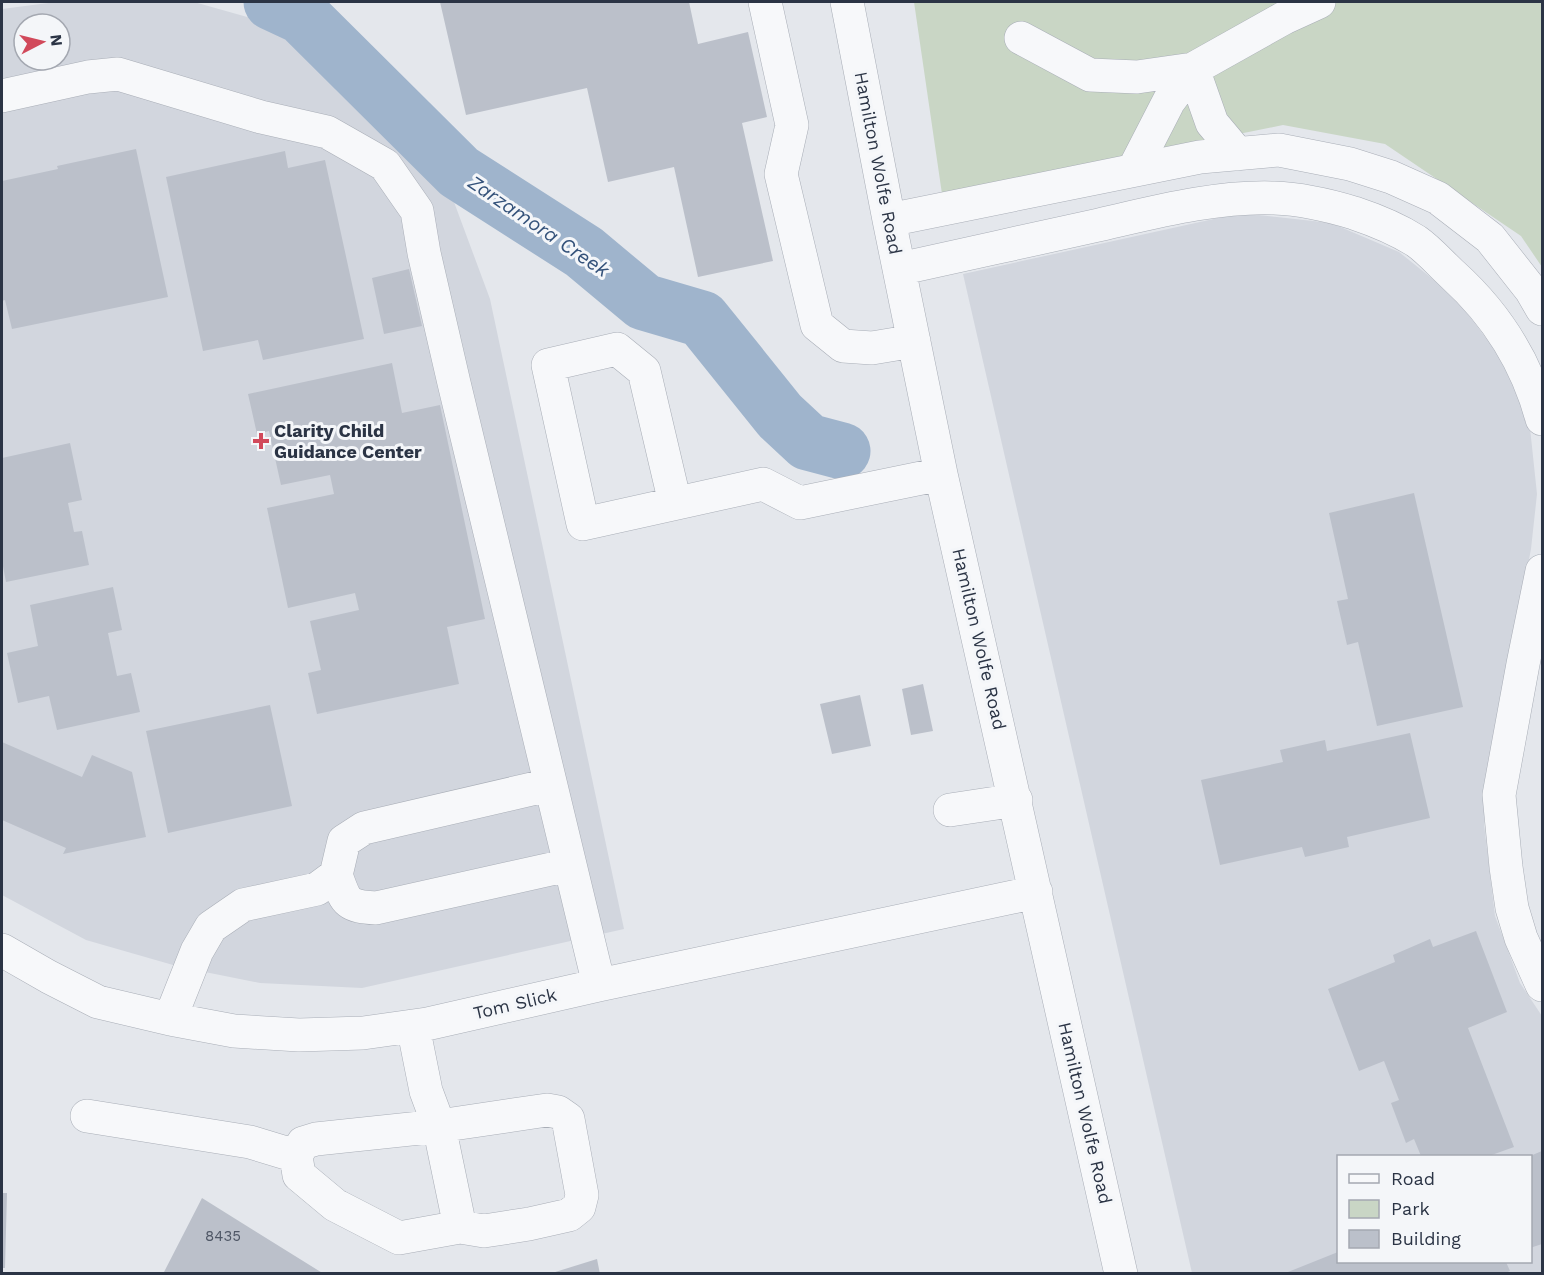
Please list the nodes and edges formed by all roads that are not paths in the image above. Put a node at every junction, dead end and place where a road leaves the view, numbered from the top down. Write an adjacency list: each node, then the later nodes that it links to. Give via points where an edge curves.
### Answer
1 (765, 2): 13 (street, via 792,125 782,174 817,325 843,346 872,348)
2 (847, 2): 9 (street, Hamilton Wolfe Road)
3 (1319, 2): 5 (street)
4 (1021, 38): 5 (street, via 1090,75 1137,77)
5 (1193, 69): 7 (street, via 1212,123); 8 (street, via 1169,101)
6 (2, 96): 19 (street, via 118,74 261,117 327,132 385,165 417,212 423,253)
7 (1238, 154): 8 (street); 11 (street, via 1279,150 1314,155 1391,177 1438,198 1490,238)
8 (1134, 170): 9 (street)
9 (889, 220): 10 (street, Hamilton Wolfe Road)
10 (899, 269): 12 (street, via 1174,208 1243,198 1300,200 1373,219 1417,242 1471,291); 13 (street, Hamilton Wolfe Road)
11 (1540, 306): 12 (street)
12 (1501, 330): 14 (street, via 1526,373)
13 (914, 341): 15 (street, Hamilton Wolfe Road)
14 (1542, 419)
15 (941, 474): 16 (street, via 800,503 763,484); 20 (street, Hamilton Wolfe Road)
16 (675, 503): 16 (street, via 582,524 548,365 617,349 644,371)
17 (1542, 571): 18 (street)
18 (1533, 659): 27 (street, via 1500,795 1512,908)
19 (549, 784): 22 (street); 23 (street, via 364,828 344,841)
20 (1016, 800): 21 (street); 24 (street, Hamilton Wolfe Road)
21 (950, 810)
22 (569, 865): 23 (street, via 376,908 356,906 345,898); 26 (street)
23 (336, 875): 28 (street, via 317,889 243,905 211,927 197,951)
24 (1036, 892): 26 (street, Tom Slick); 34 (street, Hamilton Wolfe Road)
25 (2, 950): 28 (street, Tom Slick, via 98,1002)
26 (599, 985): 29 (street, Tom Slick)
27 (1542, 985)
28 (171, 1019): 29 (street, Tom Slick, via 234,1031 299,1035 363,1033)
29 (413, 1026): 31 (street, via 426,1091)
30 (87, 1116): 32 (street, via 250,1142)
31 (439, 1126): 32 (street, via 316,1139 303,1143); 33 (street); 33 (street, via 547,1110 568,1119 582,1196 579,1207 569,1215 518,1226 484,1231)
32 (296, 1156): 33 (street, via 299,1174 335,1205 399,1238)
33 (460, 1227)
34 (1121, 1274)

